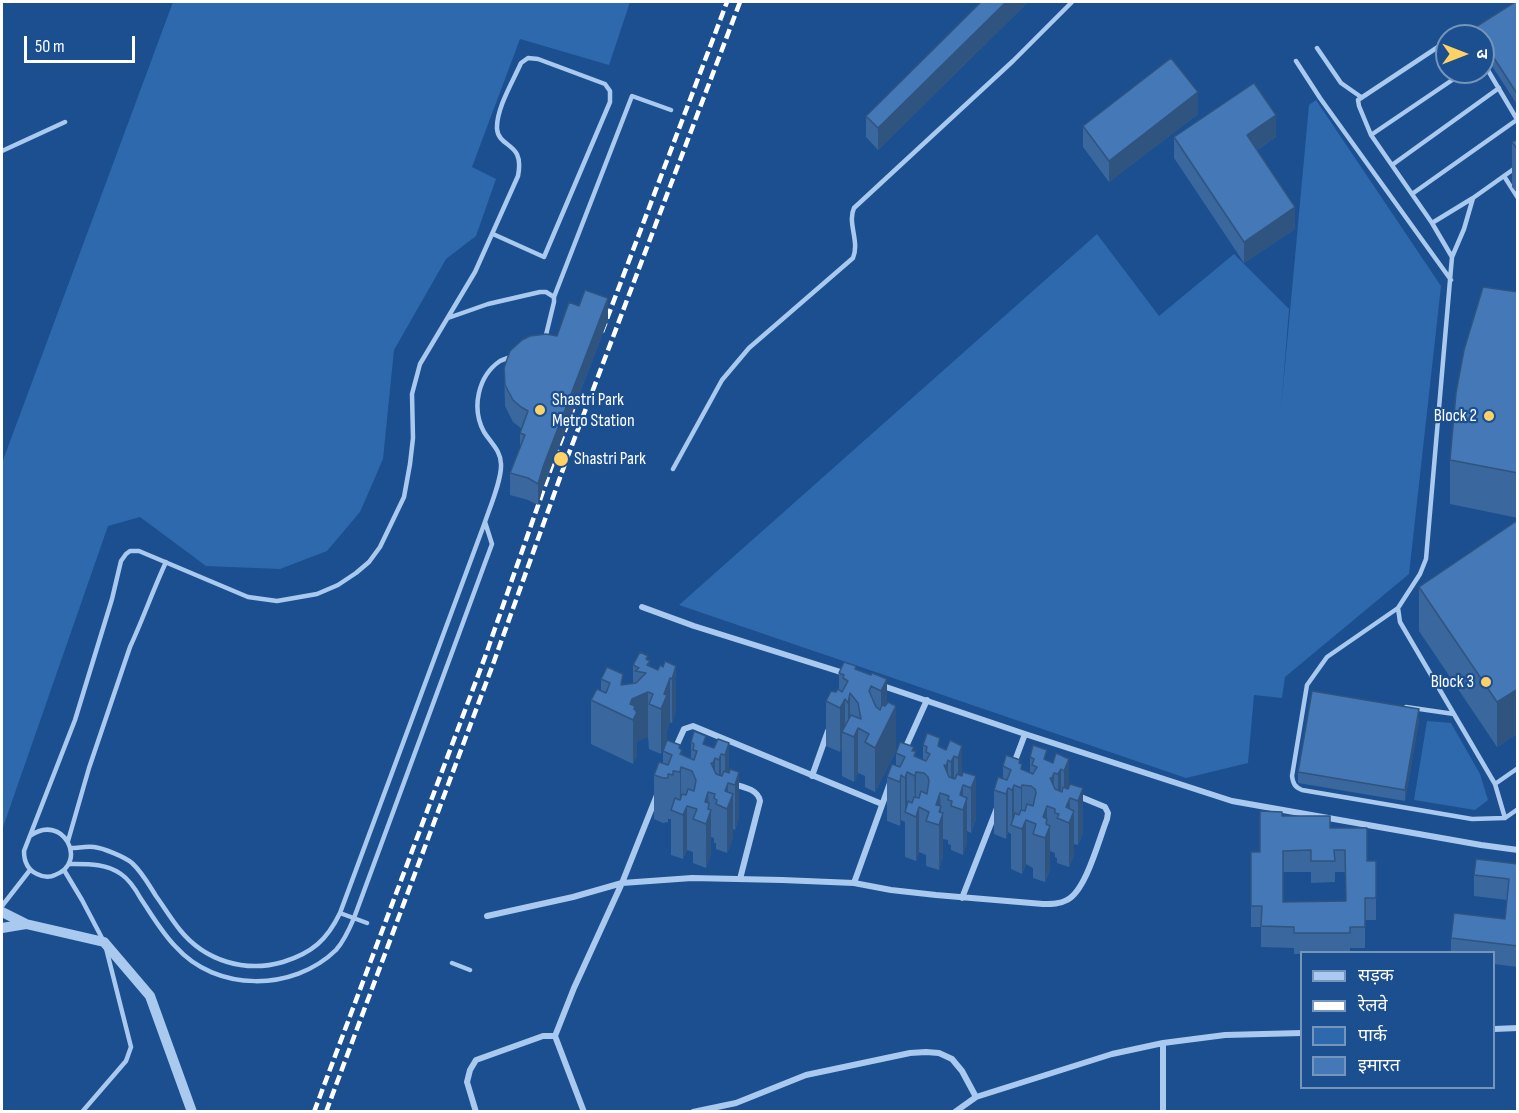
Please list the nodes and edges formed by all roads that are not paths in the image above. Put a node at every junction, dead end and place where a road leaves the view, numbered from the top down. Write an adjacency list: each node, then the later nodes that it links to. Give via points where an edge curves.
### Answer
1 (1072, 2): 28 (lane, via 854,208 853,258 735,363)
2 (1317, 48): 8 (lane, via 1341,83)
3 (1435, 49): 8 (lane)
4 (1296, 61): 23 (lane)
5 (1495, 82): 7 (lane)
6 (1446, 84): 12 (lane)
7 (1499, 88): 10 (lane); 14 (lane)
8 (1361, 97): 12 (lane, via 1359,106)
9 (671, 110): 24 (lane, via 632,96)
10 (1517, 120): 17 (lane)
11 (65, 122): 13 (lane)
12 (1371, 135): 14 (lane)
13 (2, 151)
14 (1392, 165): 17 (lane)
15 (1518, 166): 16 (lane)
16 (1504, 176): 18 (lane); 19 (lane)
17 (1412, 194): 20 (lane)
18 (1473, 198): 20 (lane); 22 (lane)
19 (1518, 198)
20 (1432, 223): 22 (lane)
21 (493, 234): 21 (lane, via 521,164 519,155 497,131 498,114 521,63 528,58 538,59 605,84 610,102 544,257); 25 (lane)
22 (1452, 257): 23 (lane)
23 (1450, 280): 32 (lane, via 1426,559)
24 (554, 297): 25 (lane, via 540,292); 26 (lane)
25 (447, 318): 30 (lane, via 420,364 412,394 413,438 404,496 369,562 338,585 317,594 277,601 248,597)
26 (542, 346)
27 (522, 354): 29 (lane, via 501,360 487,374 479,390 477,412 501,462)
28 (673, 469)
29 (485, 522): 73 (lane); 75 (lane, via 492,544)
30 (166, 562): 60 (lane, via 139,550 130,551 121,561 75,720); 61 (lane, via 130,647)
31 (642, 607): 33 (street)
32 (1398, 609): 37 (lane, via 1327,657); 41 (lane, via 1400,622)
33 (849, 674): 34 (street); 36 (street)
34 (858, 677)
35 (876, 684): 39 (street)
36 (844, 685)
37 (1306, 692): 38 (lane); 58 (lane, via 1292,776 1297,788 1472,819)
38 (1317, 694)
39 (927, 700): 43 (street); 44 (street)
40 (1397, 706): 41 (lane)
41 (1454, 714): 51 (lane)
42 (832, 719): 49 (street)
43 (1025, 734): 47 (street); 56 (street, via 1232,801)
44 (903, 754)
45 (671, 760): 49 (street, via 684,729 693,726)
46 (1518, 768): 51 (lane)
47 (1014, 773)
48 (894, 775): 55 (street)
49 (812, 776): 55 (street)
50 (723, 780): 67 (street, via 755,792 760,801)
51 (1495, 784): 58 (lane)
52 (658, 791): 68 (street)
53 (1072, 794): 70 (street, via 1105,807 1108,813 1083,883 1070,899 1044,904)
54 (999, 801): 70 (street)
55 (882, 804): 69 (street)
56 (1275, 808): 59 (lane); 63 (street)
57 (1518, 809): 58 (lane)
58 (1505, 818)
59 (1273, 819)
60 (30, 836): 61 (lane, via 49,830); 65 (lane, via 24,858)
61 (68, 841): 62 (lane)
62 (71, 848): 64 (lane); 73 (lane, via 94,847 130,861 191,942 231,963 268,965 289,960 325,938)
63 (1518, 850)
64 (69, 864): 66 (lane); 75 (lane, via 95,864 121,874 185,957 212,973 240,981 272,980 315,965 336,949)
65 (30, 870): 66 (lane, via 50,877); 71 (lane)
66 (64, 870): 79 (lane)
67 (740, 879): 68 (street); 69 (street)
68 (622, 883): 74 (street); 85 (street)
69 (854, 883): 70 (street)
70 (962, 898)
71 (2, 906)
72 (2, 912): 77 (street)
73 (340, 913): 75 (lane)
74 (487, 916)
75 (354, 918): 76 (lane)
76 (367, 923)
77 (26, 924): 78 (street); 79 (street)
78 (2, 928)
79 (104, 942): 88 (lane, via 131,1047 126,1061); 89 (street, via 150,996)
80 (452, 963): 81 (lane)
81 (470, 970)
82 (1518, 1028): 83 (street)
83 (1495, 1029)
84 (1300, 1033): 86 (street, via 1224,1035)
85 (555, 1036): 90 (street, via 543,1036 476,1060 468,1082); 91 (street)
86 (1163, 1043): 87 (street, via 1112,1053); 94 (street)
87 (976, 1097): 92 (street, via 952,1059 926,1052 806,1075 736,1103); 93 (street)
88 (82, 1112)
89 (192, 1112)
90 (476, 1112)
91 (584, 1112)
92 (693, 1112)
93 (955, 1112)
94 (1163, 1112)

